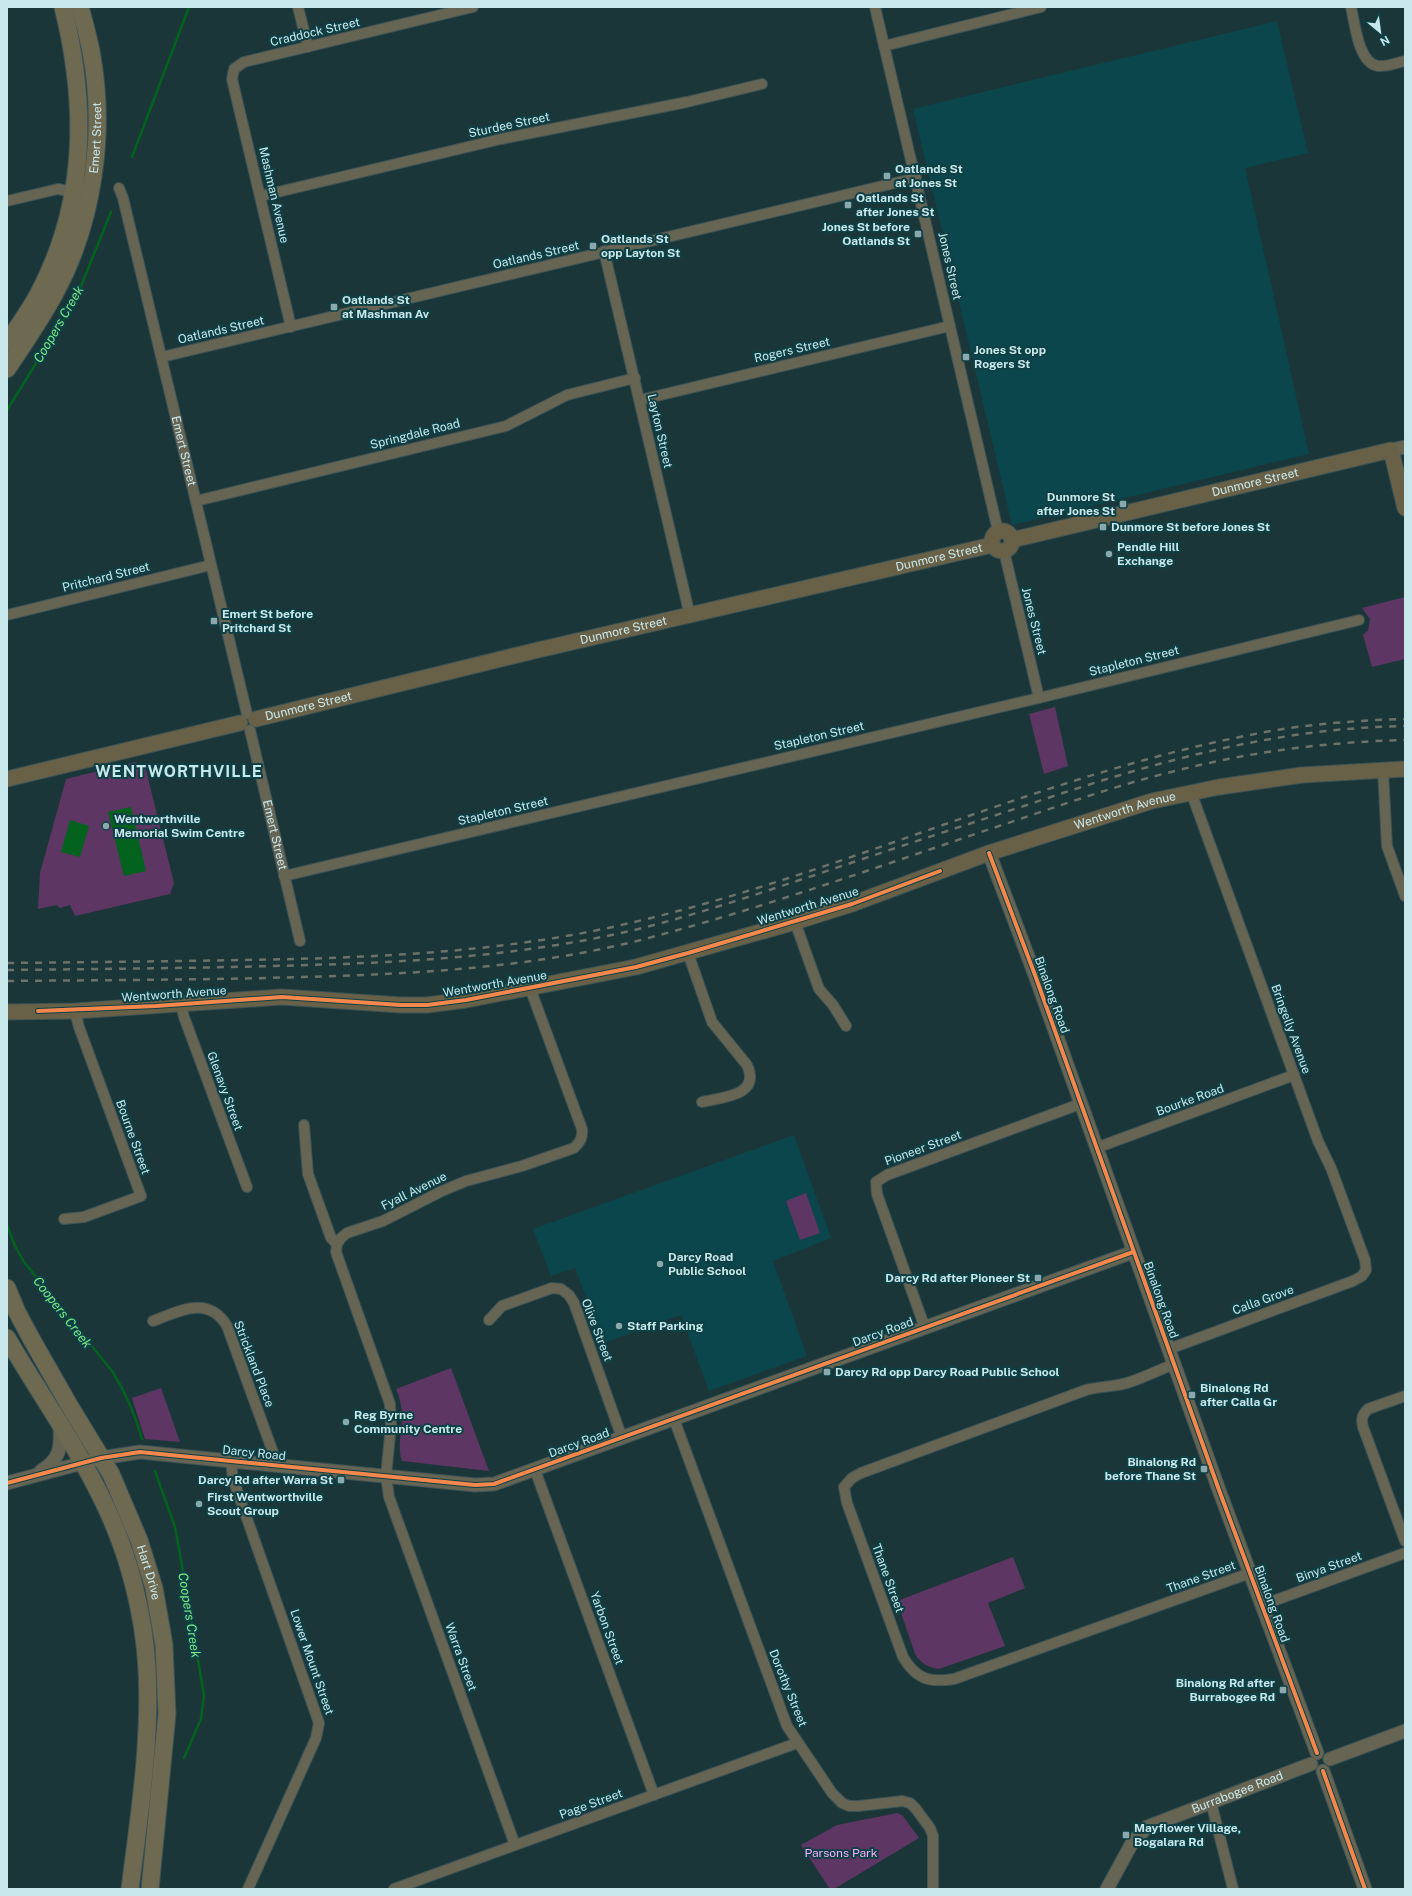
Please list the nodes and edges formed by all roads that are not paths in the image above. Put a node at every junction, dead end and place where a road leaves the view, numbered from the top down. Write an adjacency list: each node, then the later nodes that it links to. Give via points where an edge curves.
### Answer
1 (63, 7): 16 (highway, Emert Street, via 71,41 80,114 79,159)
2 (80, 7): 24 (highway, Emert Street, via 91,51 97,101 92,184 83,221 56,292)
3 (298, 7): 10 (street)
4 (473, 7): 10 (street, Craddock Street)
5 (875, 7): 9 (street, Jones Street)
6 (1041, 7): 8 (street)
7 (1352, 7): 11 (street, via 1361,50 1367,61 1380,66)
8 (1020, 10): 9 (street)
9 (884, 46): 14 (street, Jones Street)
10 (308, 47): 12 (street, Craddock Street, via 244,62)
11 (1405, 61)
12 (234, 69): 17 (street, Mashman Avenue, via 232,79)
13 (762, 84): 17 (street, Sturdee Street, via 687,102 501,139)
14 (916, 178): 19 (street, Oatlands Street); 20 (street, Jones Street)
15 (119, 188): 23 (street, Emert Street)
16 (73, 192): 18 (street, via 58,189); 22 (highway, Emert Street, via 67,222 40,292)
17 (261, 196): 21 (street, Mashman Avenue)
18 (7, 201)
19 (604, 252): 21 (street, Oatlands Street); 25 (street, Layton Street)
20 (950, 326): 26 (street, Rogers Street); 30 (street, Jones Street)
21 (291, 327): 23 (street, Oatlands Street)
22 (7, 343)
23 (162, 357): 28 (street, Emert Street)
24 (7, 370)
25 (635, 378): 26 (street, Layton Street); 28 (street, Springdale Road, via 567,395 506,426)
26 (640, 400): 33 (street, Layton Street)
27 (1398, 449): 29 (main road); 30 (main road, Dunmore Street)
28 (196, 501): 31 (street, Emert Street)
29 (1405, 508)
30 (1002, 542): 33 (main road, Dunmore Street); 35 (street, Jones Street)
31 (211, 565): 32 (street, Pritchard Street); 36 (street, Emert Street)
32 (7, 615)
33 (690, 616): 36 (main road, Dunmore Street, via 538,650)
34 (1359, 620): 35 (street, Stapleton Street)
35 (1039, 698): 42 (street, Stapleton Street)
36 (248, 721): 39 (main road, Dunmore Street); 42 (street, Emert Street)
37 (1405, 769): 38 (main road, Wentworth Avenue)
38 (1383, 770): 40 (main road, Wentworth Avenue, via 1302,775); 43 (street, via 1387,846)
39 (7, 779)
40 (1191, 792): 41 (main road, Wentworth Avenue, via 1144,803); 52 (street, Bringelly Avenue)
41 (989, 853): 44 (main road, Wentworth Avenue, via 852,904); 54 (street, Binalong Road)
42 (284, 876): 45 (street, Emert Street)
43 (1405, 896)
44 (795, 922): 46 (main road, Wentworth Avenue); 51 (street, via 819,989)
45 (300, 941)
46 (688, 953): 47 (main road, Wentworth Avenue, via 636,967); 53 (street, via 712,1022 751,1073 751,1081 743,1091)
47 (530, 988): 48 (main road, Wentworth Avenue, via 427,1005 282,997); 59 (street, Fyall Avenue, via 582,1129 579,1143 574,1148 522,1166 466,1181 442,1191 383,1221 347,1233)
48 (181, 1004): 49 (main road, Wentworth Avenue); 57 (street, Glenavy Street)
49 (75, 1011): 50 (main road, Wentworth Avenue); 58 (street, Bourne Street, via 141,1196 84,1218)
50 (7, 1012)
51 (846, 1026)
52 (1294, 1076): 56 (street, Bourke Road); 61 (street, Bringelly Avenue, via 1364,1260)
53 (702, 1102)
54 (1080, 1104): 56 (street, Binalong Road); 65 (street, Pioneer Street, via 887,1175 876,1182 877,1194)
55 (304, 1125): 59 (street, via 308,1174 328,1231)
56 (1096, 1148): 60 (street, Binalong Road)
57 (247, 1187)
58 (64, 1219)
59 (337, 1244): 79 (street, via 338,1260 390,1404 391,1425)
60 (1133, 1252): 65 (street, Darcy Road); 67 (street, Binalong Road)
61 (1365, 1273): 67 (street, Calla Grove, via 1354,1281)
62 (7, 1288): 73 (highway, Hart Drive, via 32,1340)
63 (153, 1320): 76 (street, Strickland Place, via 184,1309 200,1307 214,1312 224,1320)
64 (489, 1320): 72 (street, Olive Street, via 502,1306 552,1288 562,1289 574,1303)
65 (925, 1328): 70 (street, Darcy Road)
66 (7, 1338): 71 (highway, Hart Drive)
67 (1169, 1349): 68 (street, Binalong Road)
68 (1174, 1364): 83 (street, Binalong Road); 83 (street, Thane Street, via 1130,1383 1086,1390 861,1472 852,1478 844,1487 848,1503 903,1657 908,1667 928,1680 954,1679)
69 (1405, 1396): 81 (street, via 1368,1409 1363,1413 1362,1419 1362,1427)
70 (674, 1419): 72 (street, Darcy Road); 86 (street, Dorothy Street, via 787,1726)
71 (60, 1424): 75 (highway, Hart Drive); 78 (street, via 61,1439 58,1453 52,1464)
72 (622, 1438): 77 (street, Darcy Road)
73 (101, 1458): 74 (street, Darcy Road, via 152,1452); 75 (street, Darcy Road); 94 (highway, Hart Drive, via 114,1480 139,1540 154,1588 164,1645 166,1731)
74 (231, 1461): 76 (street, Darcy Road); 95 (street, Lower Mount Street, via 233,1479 320,1724)
75 (83, 1463): 78 (street, Darcy Road); 93 (highway, Hart Drive, via 105,1505 121,1544 134,1588 145,1648 148,1704)
76 (278, 1466): 79 (street, Darcy Road)
77 (536, 1470): 79 (street, Darcy Road, via 488,1486); 90 (street, Yarbon Street)
78 (32, 1476): 80 (street, Darcy Road)
79 (386, 1476): 92 (street, Warra Street, via 389,1497)
80 (7, 1483)
81 (1405, 1541)
82 (1405, 1553): 84 (street, Binya Street)
83 (1250, 1573): 84 (street, Binalong Road)
84 (1262, 1605): 87 (street, Binalong Road)
85 (1405, 1731): 88 (street)
86 (797, 1742): 90 (street, Page Street); 97 (street, Dorothy Street, via 832,1793 842,1803 859,1806 902,1801 910,1803 916,1809 933,1836)
87 (1314, 1758): 88 (street, via 1324,1753); 89 (street, via 1315,1770); 91 (street, Burrabogee Road)
88 (1330, 1759): 89 (street, via 1328,1767)
89 (1323, 1771): 100 (street)
90 (654, 1795): 92 (street, Page Street)
91 (1211, 1802): 98 (street, Burrabogee Road, via 1160,1821 1142,1831 1132,1843); 99 (street)
92 (515, 1845): 96 (street, Page Street)
93 (130, 1889)
94 (150, 1889)
95 (248, 1889)
96 (394, 1889)
97 (933, 1889)
98 (1107, 1889)
99 (1233, 1889)
100 (1365, 1889)

